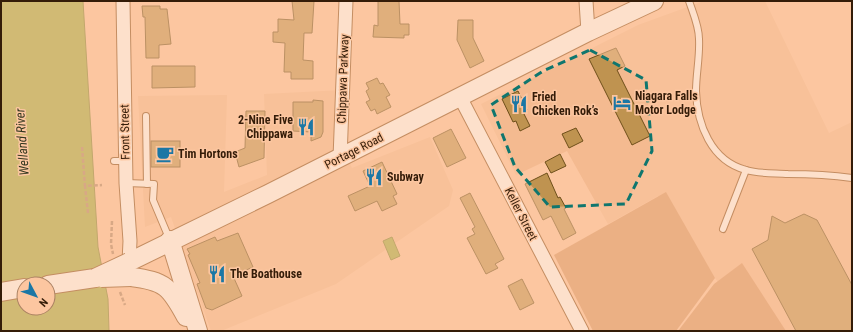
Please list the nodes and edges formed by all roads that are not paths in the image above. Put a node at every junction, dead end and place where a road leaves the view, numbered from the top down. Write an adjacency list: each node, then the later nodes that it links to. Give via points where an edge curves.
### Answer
1 (123, 1): 12 (street, Front Street, via 120,161)
2 (346, 1): 9 (street, Chippawa Parkway)
3 (586, 1): 6 (street)
4 (654, 1): 6 (main road, Portage Road)
5 (689, 1): 10 (lane, via 699,32 696,94 704,132 716,152 733,166)
6 (588, 32): 7 (main road, Portage Road)
7 (460, 97): 9 (main road, Portage Road); 22 (street, Keller Street)
8 (146, 116): 13 (lane)
9 (340, 158): 15 (main road, Portage Road)
10 (746, 170): 11 (lane); 14 (lane)
11 (852, 178)
12 (126, 184): 13 (lane); 16 (street, Front Street)
13 (148, 184): 15 (lane, via 154,184 153,200)
14 (723, 229)
15 (170, 240): 16 (main road, Portage Road); 21 (main road)
16 (130, 270): 17 (main road, Portage Road, bridge); 20 (main road, via 164,285 174,296)
17 (56, 284)
18 (16, 289): 19 (main road)
19 (1, 292)
20 (193, 331)
21 (198, 331)
22 (582, 331)

